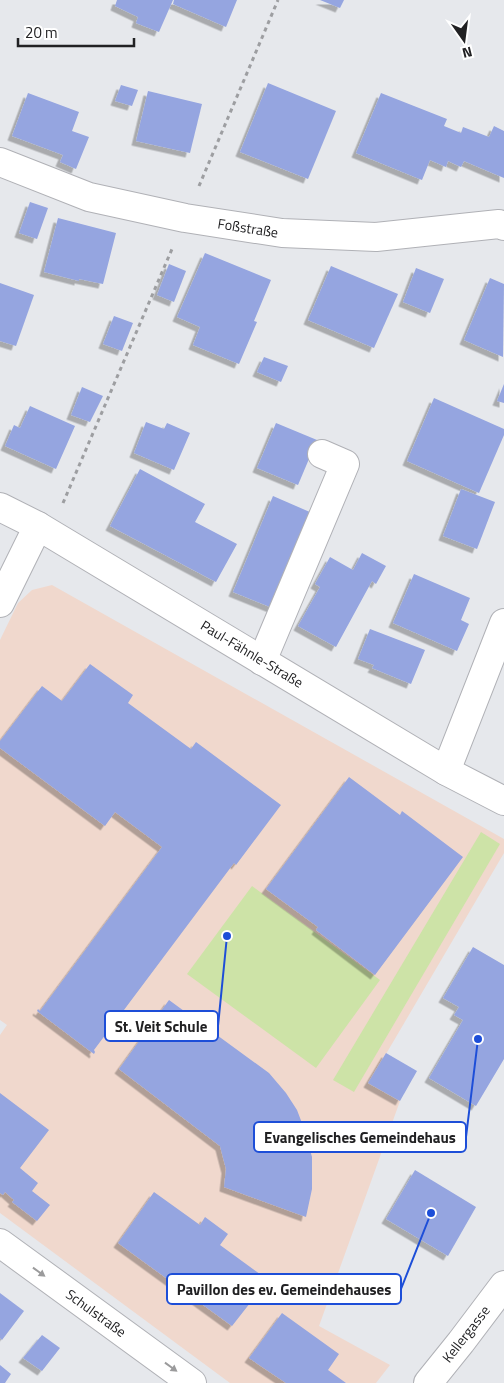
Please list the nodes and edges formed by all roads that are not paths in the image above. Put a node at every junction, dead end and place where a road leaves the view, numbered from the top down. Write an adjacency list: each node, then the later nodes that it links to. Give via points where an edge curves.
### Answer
1 (0, 162): 2 (street, Foßstraße, via 90,197 282,234 376,237)
2 (504, 226)
3 (322, 454): 8 (street, via 345,464)
4 (0, 507): 5 (street, Paul-Fähnle-Straße)
5 (44, 530): 6 (street); 8 (street, Paul-Fähnle-Straße)
6 (0, 604)
7 (504, 623): 9 (street)
8 (262, 661): 9 (street, Paul-Fähnle-Straße)
9 (446, 771): 10 (street, Paul-Fähnle-Straße)
10 (504, 801)
11 (0, 1243): 13 (street, Schulstraße, one-way to 13)
12 (504, 1285): 14 (street, Kellergasse)
13 (192, 1383)
14 (428, 1383)

